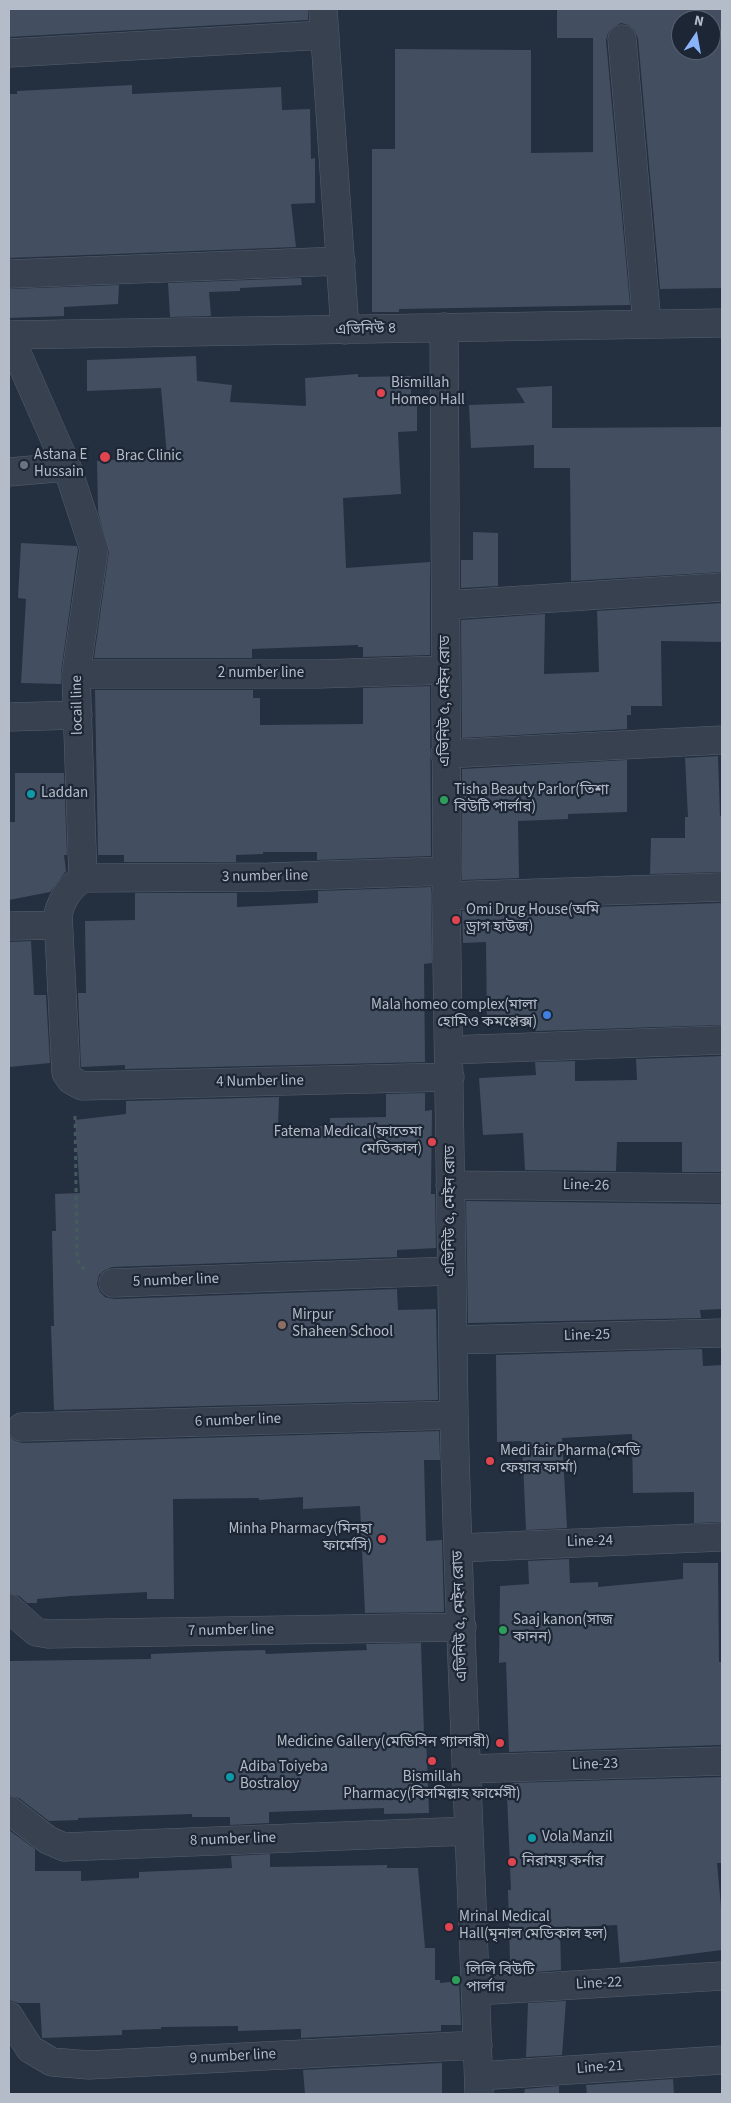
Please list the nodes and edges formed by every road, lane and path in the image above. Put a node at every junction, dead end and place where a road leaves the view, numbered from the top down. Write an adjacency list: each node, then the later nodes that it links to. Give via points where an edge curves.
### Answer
1 (324, 22): 3 (street); 4 (street)
2 (622, 39): 7 (street)
3 (9, 53)
4 (341, 261): 5 (street); 9 (street)
5 (9, 274)
6 (722, 323): 7 (street, এভিনিউ ৪)
7 (647, 324): 8 (street, এভিনিউ ৪)
8 (444, 327): 9 (street, এভিনিউ ৪); 14 (street, এভিনিউ ৫, মেইন রোড)
9 (345, 330): 10 (street, এভিনিউ ৪)
10 (9, 335): 11 (street, locail line)
11 (67, 467): 12 (street); 16 (street, locail line, via 94,549)
12 (9, 472)
13 (722, 587): 14 (street)
14 (446, 605): 15 (street, এভিনিউ ৫, মেইন রোড)
15 (445, 670): 16 (street, 2 number line, via 319,674); 20 (street, এভিনিউ ৫, মেইন রোড)
16 (76, 674): 17 (street, locail line)
17 (78, 715): 18 (street); 21 (street, locail line)
18 (9, 717)
19 (722, 740): 20 (street)
20 (446, 754): 22 (street, এভিনিউ ৫, মেইন রোড)
21 (83, 878): 22 (street, 3 number line, via 270,877); 24 (street, via 63,897)
22 (446, 884): 23 (street, 3 number line); 27 (street, এভিনিউ ৫, মেইন রোড)
23 (722, 887)
24 (58, 925): 25 (street); 29 (street, via 66,1073)
25 (9, 926)
26 (722, 1040): 27 (street)
27 (449, 1050): 28 (street, এভিনিউ ৫, মেইন রোড)
28 (450, 1077): 29 (street, 4 Number line, via 82,1086); 30 (street, এভিনিউ ৫, মেইন রোড)
29 (73, 1082): 33 (path, via 79,1264 100,1279)
30 (450, 1185): 31 (street, Line-26); 32 (street, এভিনিউ ৫, মেইন রোড)
31 (722, 1188)
32 (451, 1271): 33 (street, 5 number line); 35 (street, এভিনিউ ৫, মেইন রোড)
33 (112, 1283)
34 (722, 1333): 35 (street, Line-25)
35 (453, 1340): 36 (street, এভিনিউ ৫, মেইন রোড)
36 (454, 1416): 37 (street, 6 number line); 39 (street, এভিনিউ ৫, মেইন রোড)
37 (22, 1427)
38 (722, 1537): 39 (street, Line-24)
39 (458, 1548): 41 (street, এভিনিউ ৫, মেইন রোড)
40 (9, 1608): 41 (street, 7 number line, via 36,1632 48,1634)
41 (462, 1627): 43 (street, এভিনিউ ৫, মেইন রোড)
42 (722, 1761): 43 (street, Line-23)
43 (467, 1769): 45 (street, এভিনিউ ৫, মেইন রোড)
44 (9, 1810): 45 (street, 8 number line, via 48,1840 64,1846)
45 (469, 1831): 47 (street, এভিনিউ ৫, মেইন রোড)
46 (722, 1976): 47 (street, Line-22)
47 (476, 1992): 49 (street, এভিনিউ ৫, মেইন রোড)
48 (9, 2016): 49 (street, 9 number line, via 30,2049 52,2062 80,2064)
49 (478, 2045): 51 (street, এভিনিউ ৫, মেইন রোড)
50 (722, 2060): 51 (street, Line-21)
51 (479, 2085)

